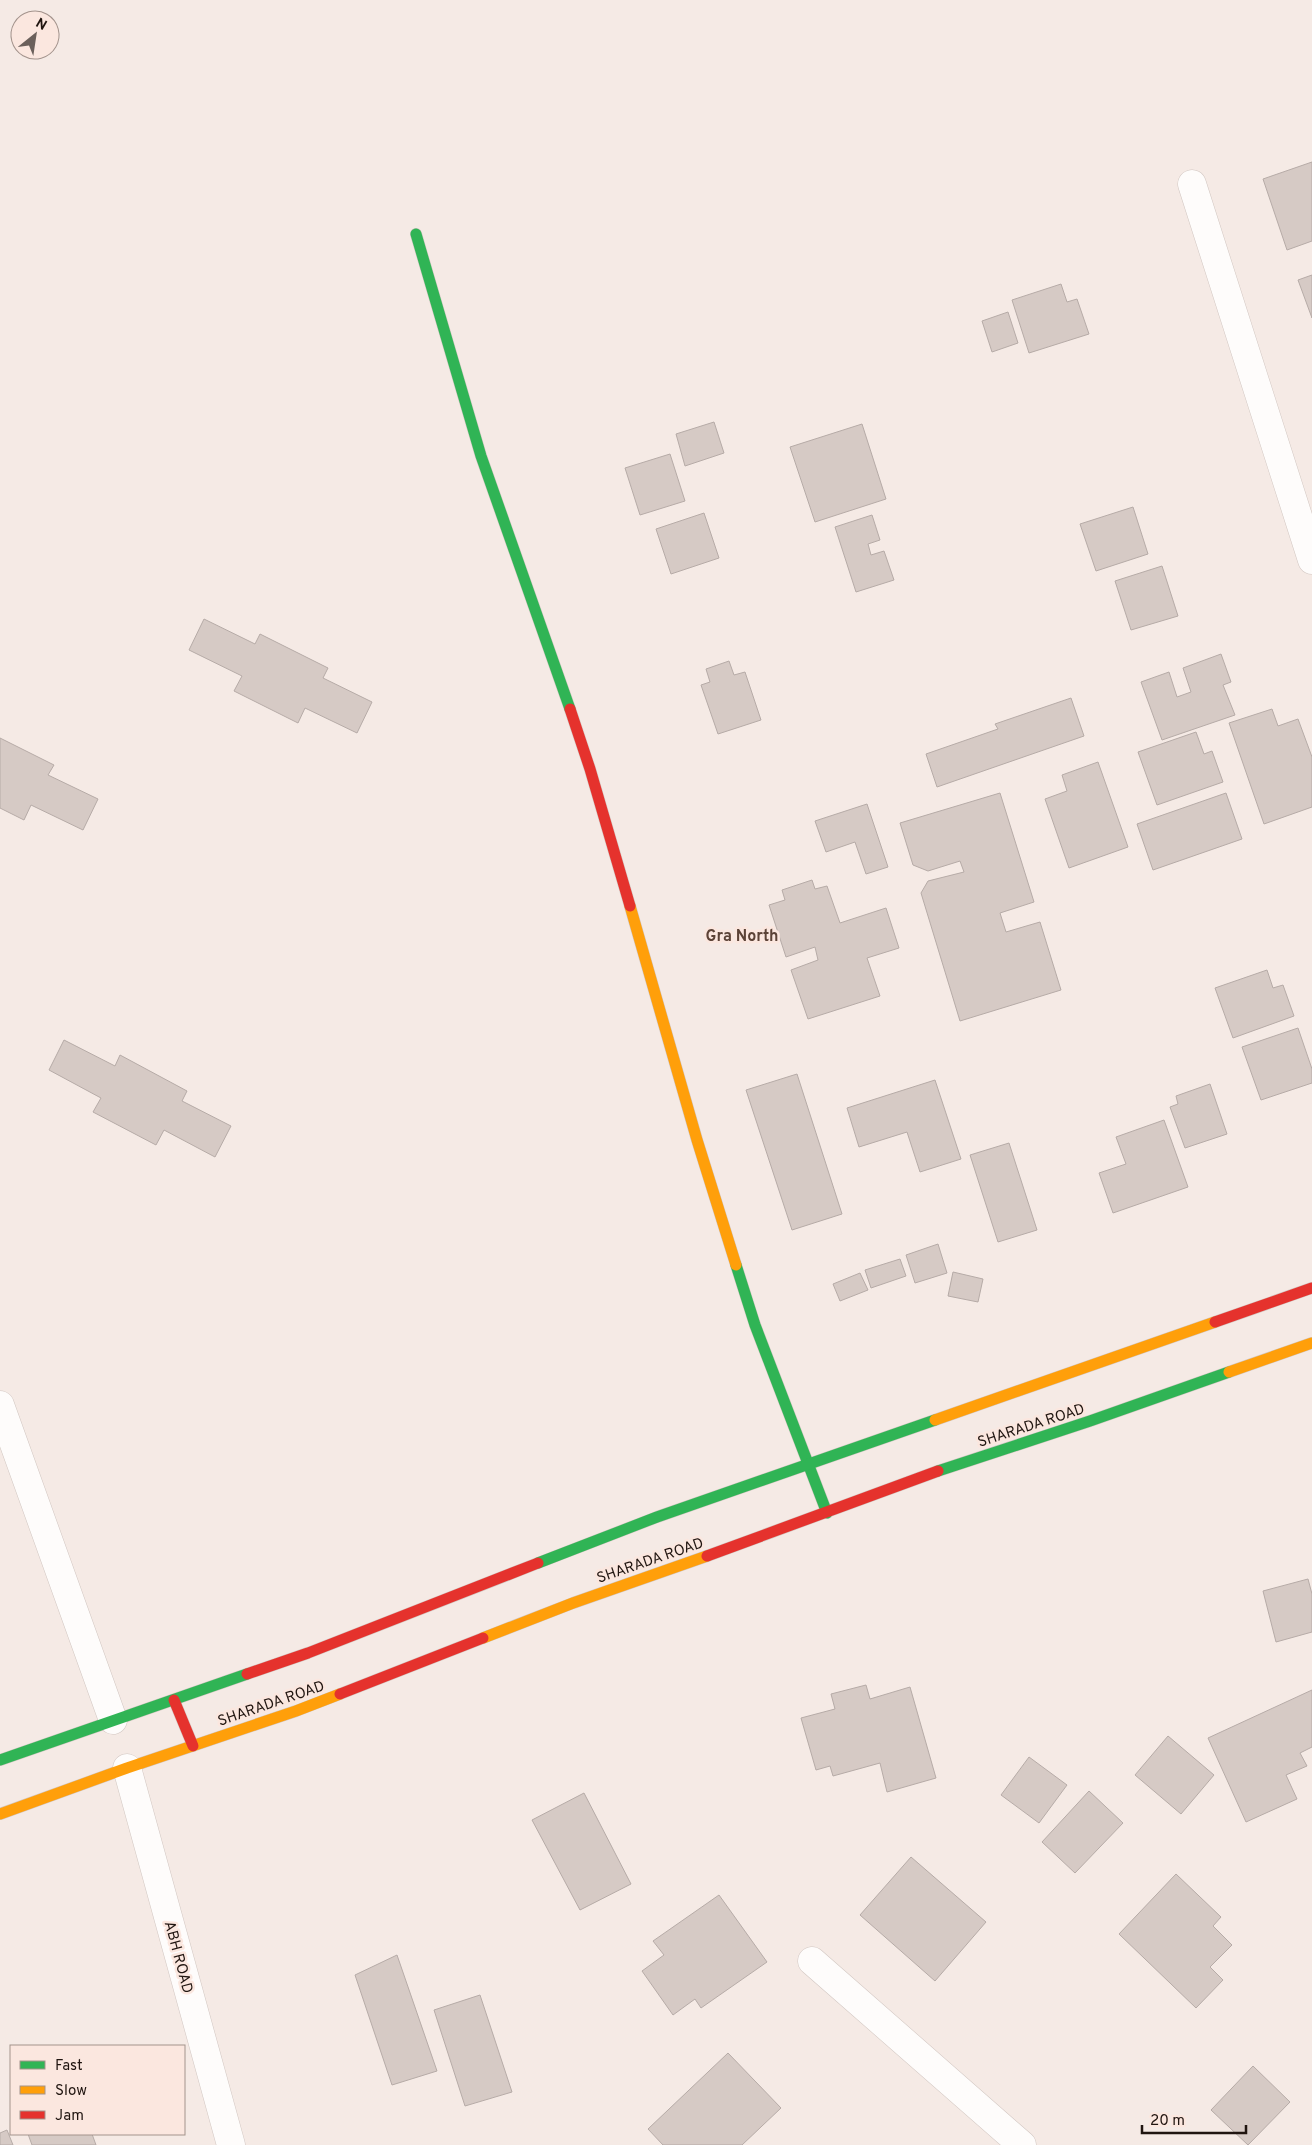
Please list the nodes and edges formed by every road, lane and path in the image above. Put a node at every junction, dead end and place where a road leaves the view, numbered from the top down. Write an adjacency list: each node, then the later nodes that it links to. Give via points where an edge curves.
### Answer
1 (1192, 184): 3 (street)
2 (416, 234): 7 (main road, via 481,456 590,769 755,1325)
3 (1312, 560)
4 (1312, 1288): 7 (main road)
5 (1312, 1343): 8 (main road, SHARADA ROAD)
6 (0, 1405): 10 (street)
7 (809, 1464): 8 (main road); 9 (main road, via 657,1517 317,1649)
8 (826, 1512): 11 (main road, SHARADA ROAD, via 573,1604 296,1711)
9 (174, 1700): 10 (main road); 11 (main road)
10 (114, 1720): 12 (main road)
11 (193, 1746): 13 (main road, SHARADA ROAD)
12 (0, 1760)
13 (127, 1768): 14 (main road, SHARADA ROAD); 16 (street, ABH ROAD)
14 (0, 1814)
15 (812, 1961): 17 (street)
16 (231, 2145)
17 (1022, 2145)

